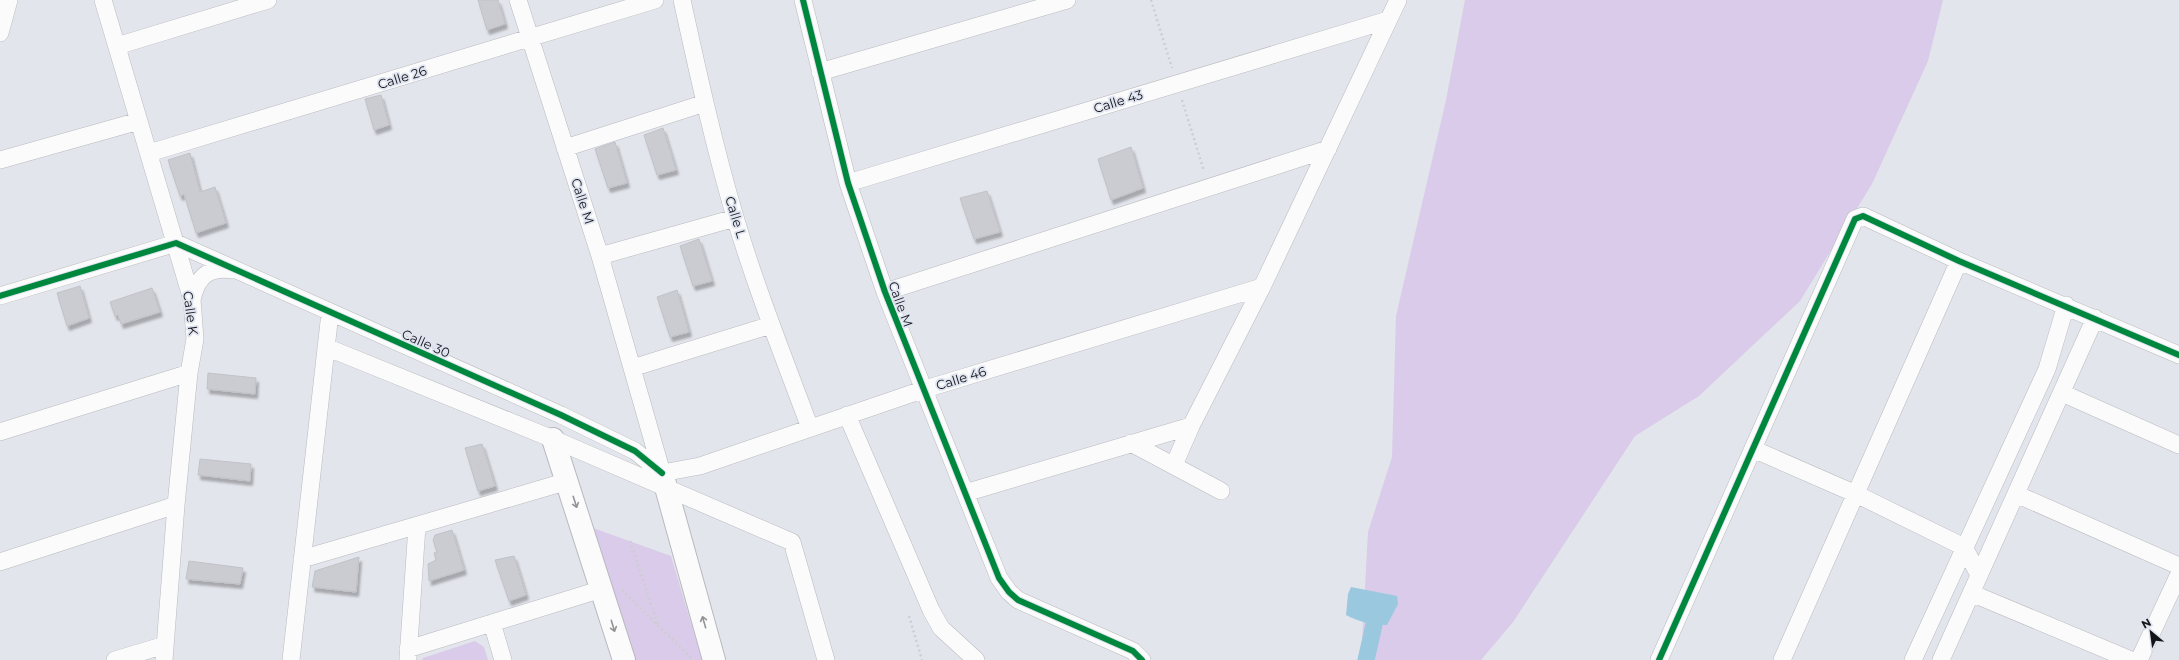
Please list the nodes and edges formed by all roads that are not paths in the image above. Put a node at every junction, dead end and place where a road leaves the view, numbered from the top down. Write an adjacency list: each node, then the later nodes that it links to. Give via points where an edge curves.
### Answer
1 (9, 0): 11 (street)
2 (103, 0): 13 (street, Calle K)
3 (268, 0): 13 (street)
4 (518, 0): 12 (street, Calle M)
5 (655, 0): 12 (street, Calle 26)
6 (682, 0): 15 (street, Calle L)
7 (803, 0): 14 (street, Calle M)
8 (1067, 0): 14 (street)
9 (1398, 0): 10 (street)
10 (1388, 20): 18 (street); 21 (street, Calle 43)
11 (0, 33)
12 (529, 39): 17 (street, Calle M); 19 (street, Calle 26)
13 (117, 46): 16 (street, Calle K)
14 (820, 72): 21 (street, Calle M)
15 (704, 103): 17 (street); 22 (street, Calle L)
16 (139, 121): 19 (street, Calle K); 20 (street)
17 (565, 148): 24 (street, Calle M)
18 (1328, 149): 27 (street); 28 (street)
19 (149, 153): 23 (street, Calle K)
20 (0, 160)
21 (848, 183): 28 (street, Calle M)
22 (735, 218): 24 (street); 34 (street, Calle L)
23 (176, 243): 26 (street, Calle 30); 29 (street); 30 (street, Calle K)
24 (600, 256): 37 (street, Calle M)
25 (1959, 261): 31 (street); 49 (street, via 1863,216 1855,219); 55 (street)
26 (240, 271): 30 (street, via 224,269 208,273 194,288); 32 (street, Calle 30)
27 (1262, 287): 39 (street, Calle 46); 43 (street)
28 (884, 292): 39 (street, Calle M)
29 (0, 296)
30 (192, 300): 38 (street, Calle K, via 195,339)
31 (2066, 305): 33 (street); 60 (street, via 2047,369)
32 (330, 312): 35 (street); 41 (street, Calle 30)
33 (2096, 318): 36 (street); 40 (street)
34 (771, 325): 37 (street); 44 (street, Calle L)
35 (326, 347): 46 (street); 61 (street)
36 (2179, 355)
37 (632, 368): 52 (street, Calle M)
38 (189, 373): 45 (street); 57 (street, Calle K)
39 (922, 390): 42 (street, Calle 46); 54 (street, Calle M)
40 (2062, 393): 48 (street); 56 (street)
41 (561, 415): 46 (street); 52 (street, Calle 30, via 635,451)
42 (847, 415): 44 (street, Calle 46); 77 (street, via 931,610 941,628)
43 (1191, 426): 47 (street); 50 (street)
44 (810, 428): 52 (street, Calle 46)
45 (0, 432)
46 (553, 439): 51 (street); 52 (street)
47 (1131, 443): 50 (street); 54 (street)
48 (2179, 445)
49 (1753, 449): 55 (street); 79 (street)
50 (1174, 465): 53 (street)
51 (568, 481): 58 (street); 66 (street, one-way to 66)
52 (664, 481): 75 (street, one-way to 52); 76 (street, via 792,542)
53 (1221, 491)
54 (965, 493): 78 (street, Calle M, via 999,578 1009,592 1018,600 1133,651)
55 (1856, 494): 60 (street); 80 (street)
56 (2016, 494): 59 (street); 63 (street)
57 (176, 505): 62 (street); 69 (street, Calle K)
58 (417, 526): 61 (street); 70 (street)
59 (1999, 532): 60 (street); 65 (street)
60 (1964, 547): 65 (street); 81 (street)
61 (302, 559): 72 (street)
62 (0, 562)
63 (2179, 566)
64 (2179, 574): 84 (street)
65 (1980, 575): 67 (street)
66 (602, 589): 68 (street); 74 (street, one-way to 74)
67 (1971, 593): 82 (street); 83 (street)
68 (492, 623): 70 (street); 73 (street)
69 (164, 652): 71 (street)
70 (408, 654)
71 (115, 660)
72 (292, 660)
73 (503, 660)
74 (624, 660)
75 (714, 660)
76 (826, 660)
77 (976, 660)
78 (1142, 660)
79 (1659, 660)
80 (1782, 660)
81 (1913, 660)
82 (1941, 660)
83 (2132, 660)
84 (2139, 660)

